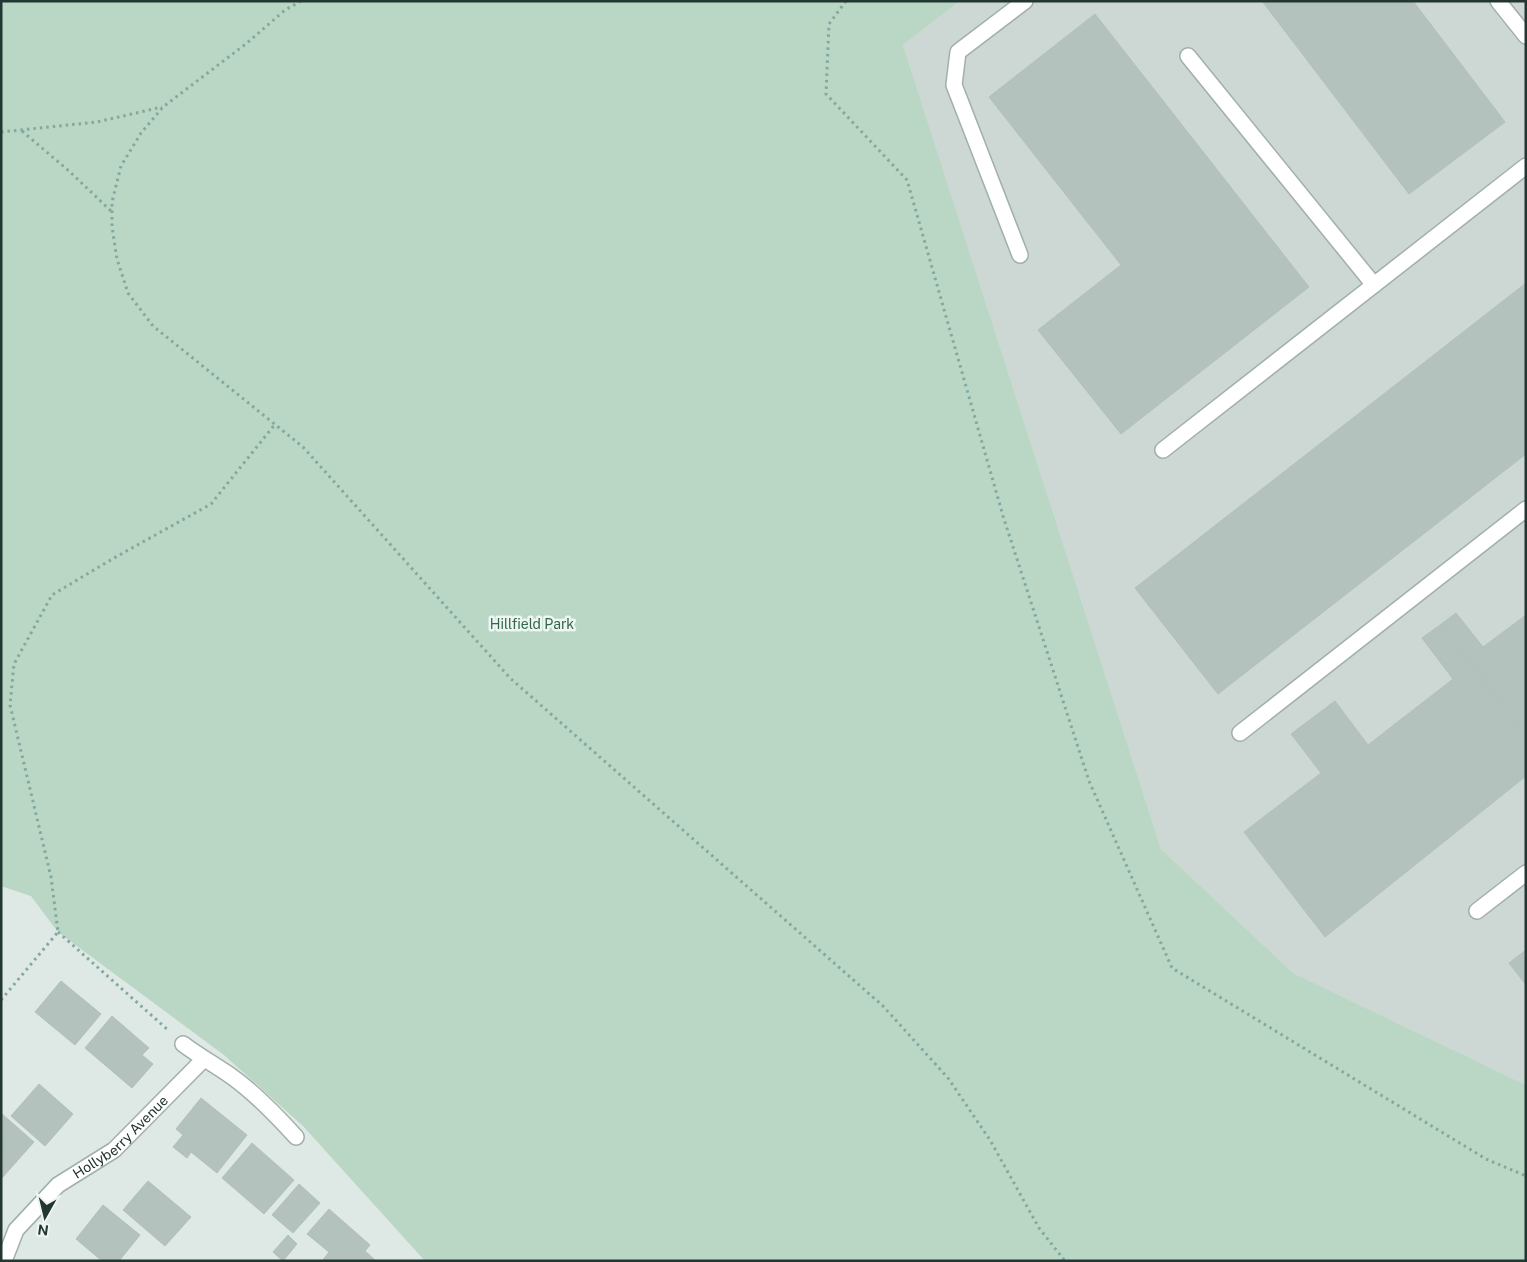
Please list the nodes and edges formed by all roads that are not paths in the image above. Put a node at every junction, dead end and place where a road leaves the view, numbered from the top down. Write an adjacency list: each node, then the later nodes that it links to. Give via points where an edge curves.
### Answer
1 (1025, 1): 6 (street, via 958,52 954,85)
2 (1498, 1): 3 (street)
3 (1526, 36)
4 (1188, 56): 7 (street)
5 (1526, 166): 7 (street)
6 (1020, 255)
7 (1374, 285): 8 (street)
8 (1163, 450)
9 (1526, 509): 10 (street)
10 (1240, 733)
11 (1526, 873): 12 (street)
12 (1477, 911)
13 (183, 1044): 14 (street)
14 (203, 1060): 15 (street, via 232,1077); 16 (street, Hollyberry Avenue, via 114,1150 58,1185 16,1230)
15 (296, 1137)
16 (4, 1261)

